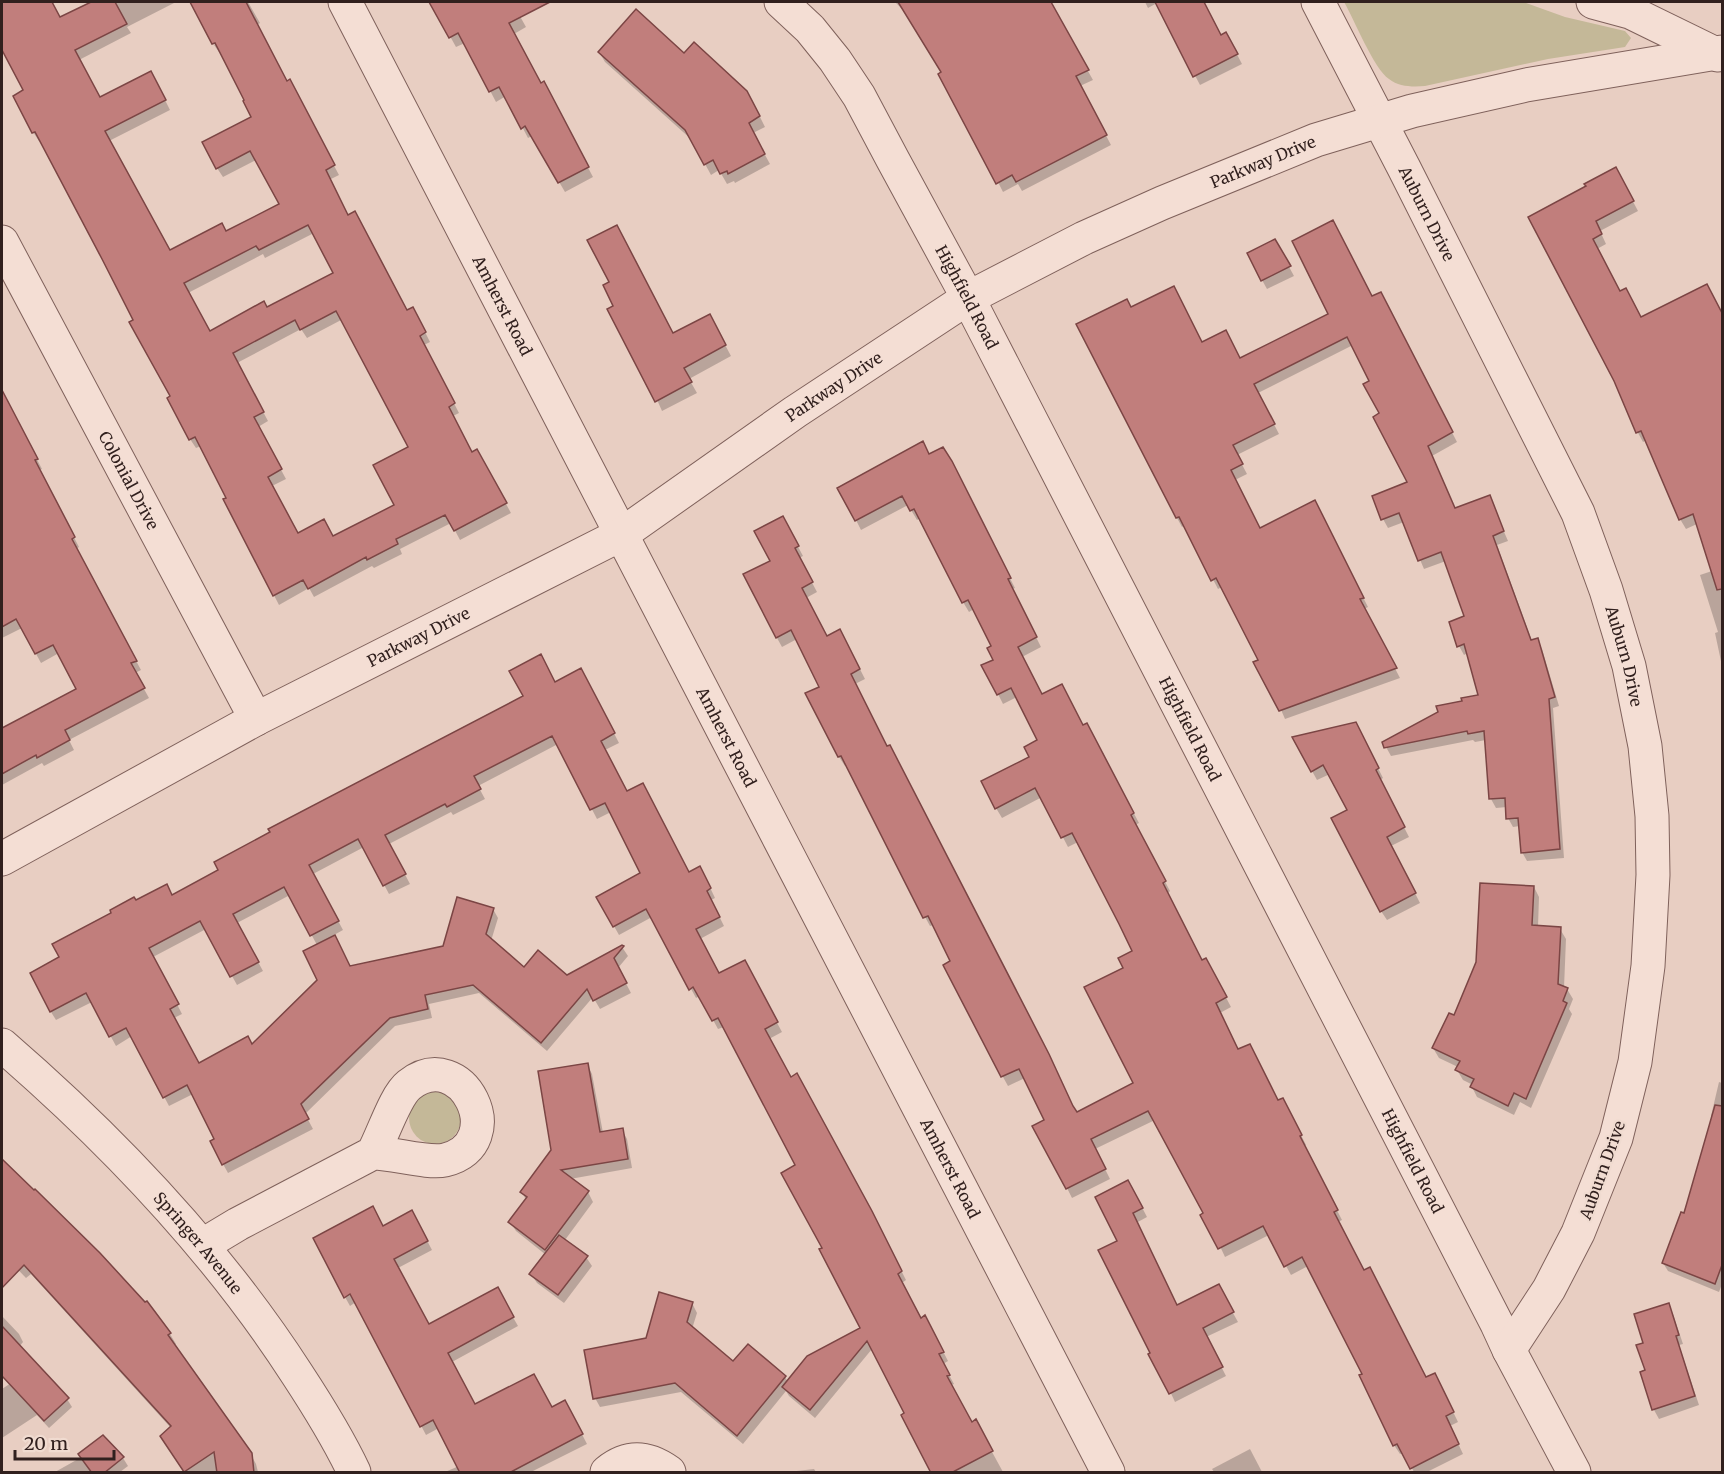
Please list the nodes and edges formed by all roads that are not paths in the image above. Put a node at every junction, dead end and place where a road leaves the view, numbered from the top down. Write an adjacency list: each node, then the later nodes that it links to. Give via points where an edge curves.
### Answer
1 (345, 2): 9 (street, Amherst Road)
2 (781, 2): 8 (street, Highfield Road, via 810,29 859,96)
3 (1318, 2): 6 (street, Auburn Drive)
4 (1593, 2): 5 (street, via 1630,12)
5 (1719, 54): 6 (street, Parkway Drive, via 1526,85)
6 (1379, 121): 8 (street, Parkway Drive, via 1316,140 1162,203); 15 (street, Auburn Drive, via 1578,513 1629,666 1645,746 1653,875 1648,966 1635,1062 1617,1138 1578,1233 1549,1289)
7 (2, 242): 10 (street, Colonial Drive)
8 (968, 298): 9 (street, Parkway Drive, via 795,412); 15 (street, Highfield Road)
9 (622, 534): 10 (street, Parkway Drive); 19 (street, Amherst Road)
10 (256, 719): 11 (street, Parkway Drive)
11 (2, 859)
12 (2, 1045): 14 (street, Springer Avenue, via 80,1116)
13 (372, 1153): 14 (street)
14 (203, 1245): 16 (street, Springer Avenue, via 279,1345 319,1407)
15 (1509, 1350): 20 (street, Highfield Road)
16 (354, 1473)
17 (607, 1473): 18 (street, via 625,1462 644,1459)
18 (669, 1473)
19 (1108, 1473)
20 (1574, 1473)

